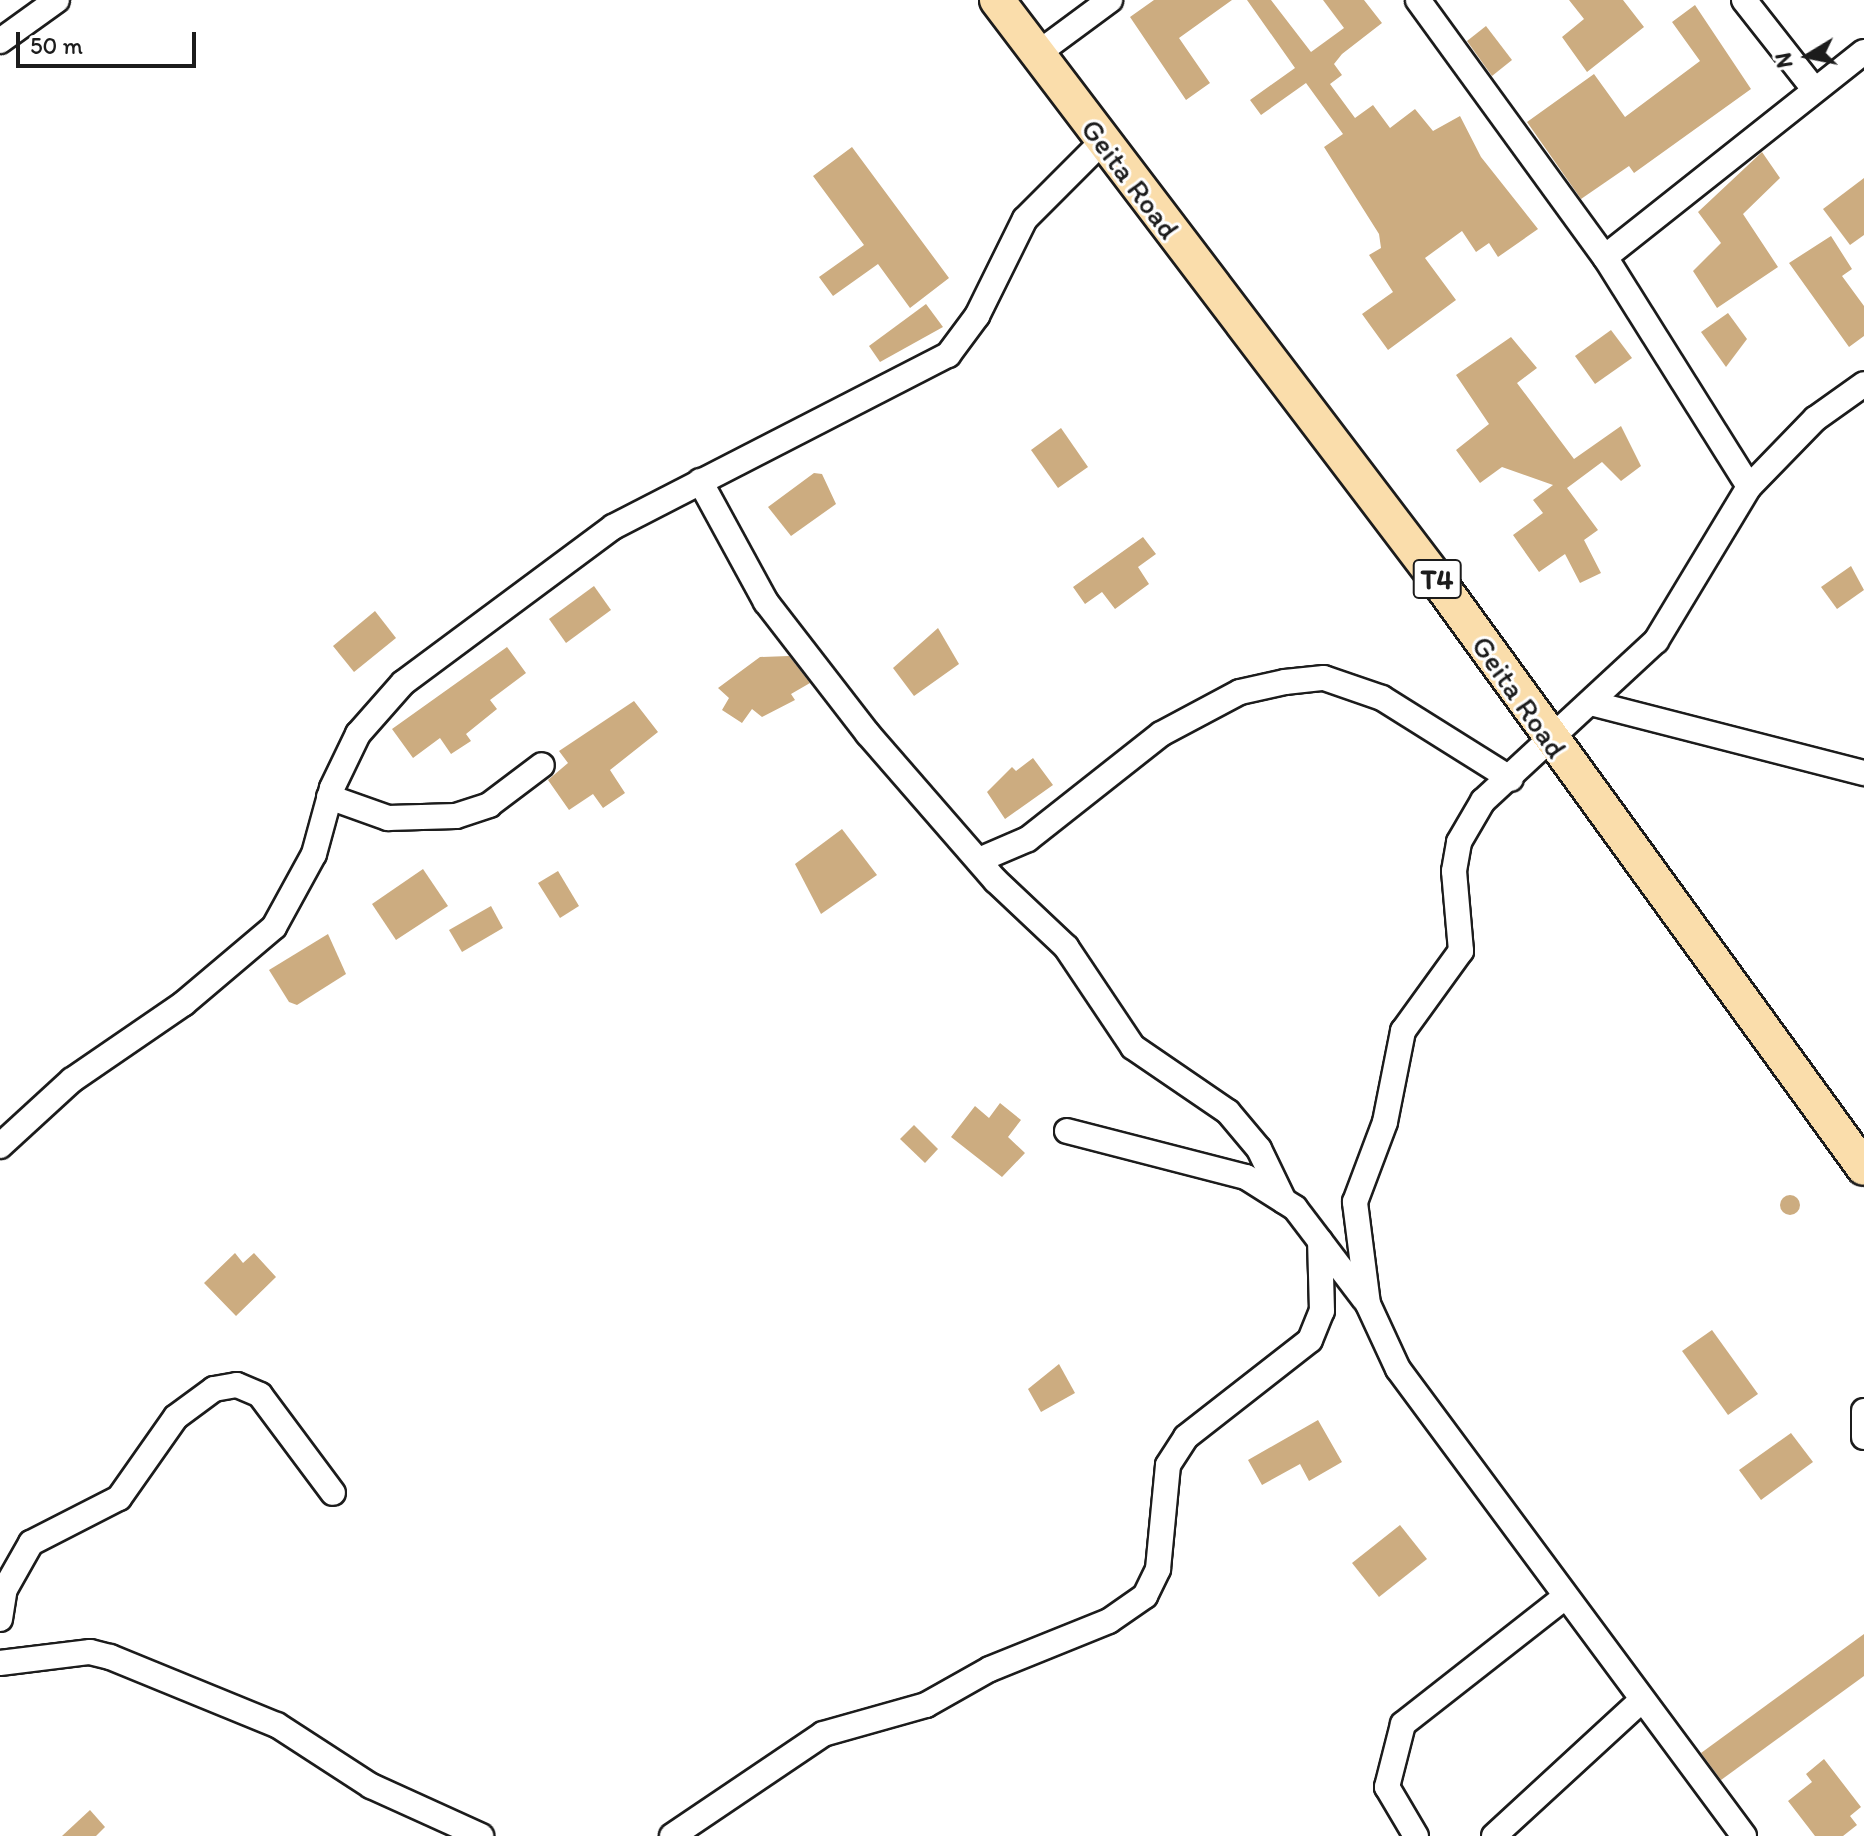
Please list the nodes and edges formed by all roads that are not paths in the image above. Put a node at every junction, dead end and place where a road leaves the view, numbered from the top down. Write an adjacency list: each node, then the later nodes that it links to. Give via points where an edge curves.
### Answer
1 (57, 0): 6 (street)
2 (997, 0): 8 (highway, Geita Road / T4)
3 (1110, 0): 8 (street)
4 (1418, 0): 11 (street)
5 (1744, 0): 9 (street)
6 (0, 41)
7 (1864, 52): 9 (street)
8 (1037, 54): 10 (highway, Geita Road / T4)
9 (1814, 89): 11 (street)
10 (1101, 143): 13 (street, via 1025,219 977,316 948,355); 16 (highway, Geita Road / T4, via 1444,589)
11 (1605, 257): 14 (street)
12 (1864, 384): 14 (street, via 1815,419)
13 (700, 481): 20 (street, via 613,527 403,683 358,734); 21 (street, via 766,602)
14 (1749, 487): 15 (street, via 1677,615)
15 (1595, 704): 16 (street); 18 (street)
16 (1550, 743): 19 (street); 24 (highway, Geita Road / T4)
17 (542, 765): 20 (street, via 489,805 456,816 388,818)
18 (1864, 773)
19 (1511, 779): 21 (street, via 1382,698 1324,678 1285,682 1240,692 1161,734 1028,839); 27 (street, via 1483,801 1459,842 1454,888 1461,951 1403,1031 1385,1122 1360,1177 1357,1255)
20 (329, 797): 23 (street, via 314,854 274,927 183,1004 72,1080)
21 (979, 860): 25 (street, via 1066,947 1133,1047 1228,1112 1259,1149)
22 (1067, 1131): 25 (street, via 1246,1177)
23 (0, 1146)
24 (1864, 1168)
25 (1284, 1201): 26 (street)
26 (1320, 1241): 27 (street); 36 (street, via 1322,1311 1310,1340 1186,1437 1168,1465 1158,1569 1145,1596 1109,1621 990,1669 926,1705 823,1734)
27 (1368, 1304): 31 (street, via 1441,1434)
28 (1864, 1411): 29 (street)
29 (1864, 1437)
30 (333, 1493): 32 (street, via 260,1395 237,1385 214,1389 176,1417 119,1498 31,1543 5,1589)
31 (1565, 1597): 34 (street); 37 (street, via 1403,1724 1387,1787)
32 (0, 1619)
33 (0, 1663): 35 (street, via 90,1652 110,1657 195,1697 277,1725 371,1786)
34 (1642, 1700): 38 (street); 39 (street)
35 (481, 1836)
36 (672, 1836)
37 (1416, 1836)
38 (1494, 1836)
39 (1744, 1836)

